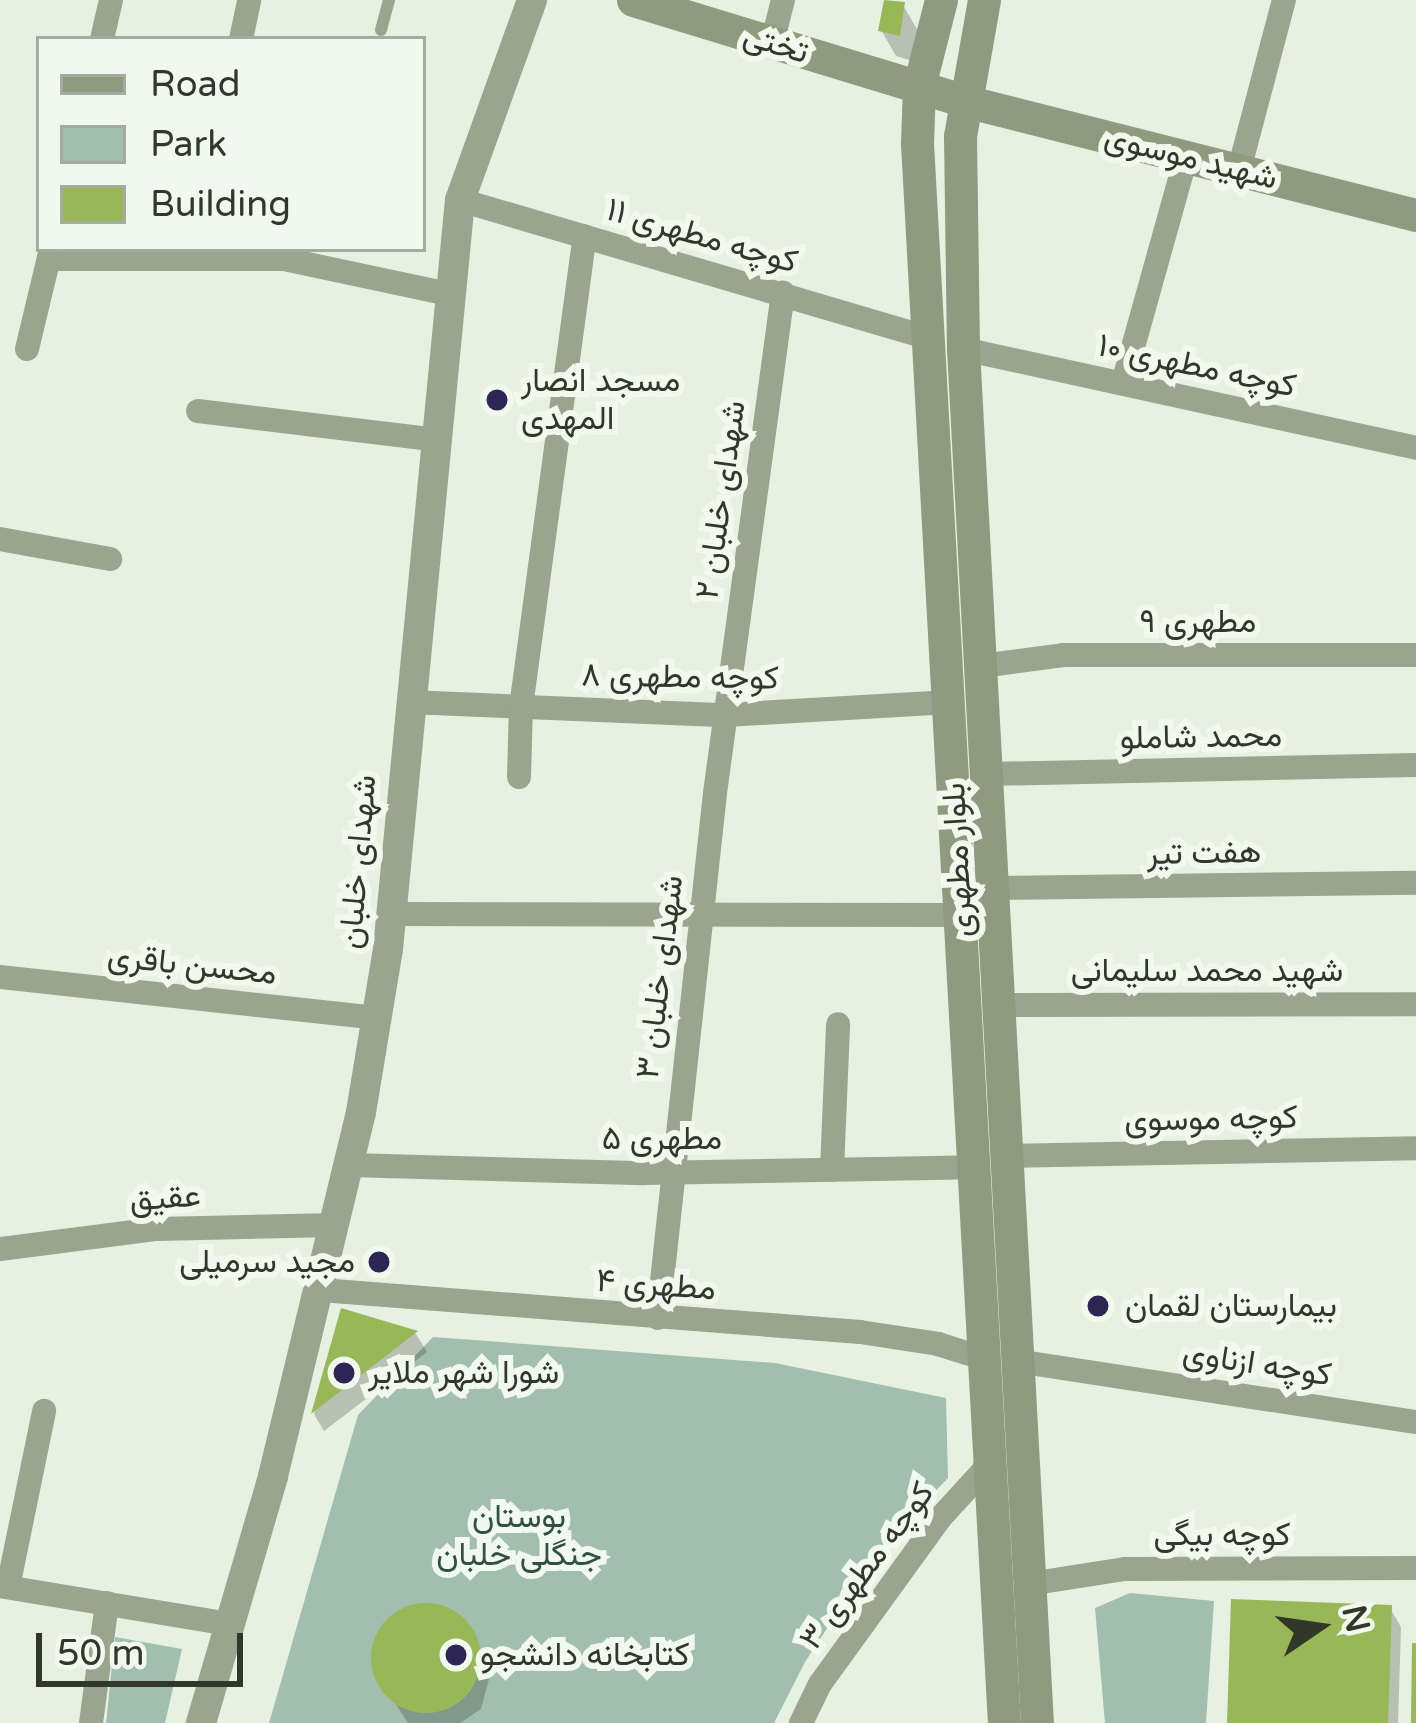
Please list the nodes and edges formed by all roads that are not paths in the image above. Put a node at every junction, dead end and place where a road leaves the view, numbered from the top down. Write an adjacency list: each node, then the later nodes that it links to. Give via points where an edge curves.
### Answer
1 (111, 0): 11 (street)
2 (249, 0): 12 (street)
3 (389, 0): 10 (lane)
4 (532, 0): 18 (street, شهدای خلبان)
5 (633, 0): 13 (main road, تختی)
6 (783, 0): 13 (street)
7 (941, 0): 14 (main road, بلوار مطهری)
8 (984, 0): 15 (main road, بلوار مطهری)
9 (1284, 0): 17 (street)
10 (381, 30)
11 (103, 36)
12 (242, 36)
13 (772, 44): 14 (main road, تختی)
14 (920, 86): 15 (main road, تختی); 24 (main road, بلوار مطهری)
15 (965, 101): 16 (main road, شهید موسوی); 26 (main road, بلوار مطهری)
16 (1186, 157): 17 (main road, شهید موسوی); 27 (street)
17 (1239, 170): 19 (main road, شهید موسوی)
18 (460, 200): 20 (street, کوچه مطهری ۱۱); 23 (street, شهدای خلبان)
19 (1416, 215)
20 (585, 236): 22 (street, کوچه مطهری ۱۱); 37 (street)
21 (50, 254): 23 (street, via 284,259); 25 (street)
22 (783, 293): 24 (street, کوچه مطهری ۱۱); 38 (street, شهدای خلبان ۲)
23 (453, 295): 29 (street, شهدای خلبان)
24 (926, 337): 36 (main road, بلوار مطهری)
25 (27, 349)
26 (963, 349): 27 (street, کوچه مطهری ۱۰); 34 (main road, بلوار مطهری)
27 (1123, 382): 30 (street, کوچه مطهری ۱۰)
28 (198, 411): 29 (street)
29 (437, 440): 35 (street, شهدای خلبان)
30 (1416, 448)
31 (0, 539): 32 (street)
32 (110, 559)
33 (1416, 655): 34 (street, مطهری ۹, via 1063,655)
34 (981, 666): 40 (main road, بلوار مطهری)
35 (409, 702): 37 (street, کوچه مطهری ۸); 44 (street, شهدای خلبان)
36 (950, 702): 38 (street, کوچه مطهری ۸); 45 (main road, بلوار مطهری)
37 (521, 706): 38 (street, کوچه مطهری ۸); 41 (street)
38 (725, 715): 46 (street, شهدای خلبان ۳)
39 (1416, 765): 40 (street, محمد شاملو)
40 (987, 774): 43 (main road, بلوار مطهری)
41 (519, 777)
42 (1416, 883): 43 (street, هفت تیر)
43 (993, 889): 49 (main road, بلوار مطهری)
44 (391, 914): 46 (street); 50 (street, شهدای خلبان)
45 (961, 915): 46 (street); 53 (main road, بلوار مطهری)
46 (700, 919): 56 (street, شهدای خلبان ۳)
47 (0, 977): 50 (street, محسن باقری)
48 (1416, 1004): 49 (street, شهید محمد سلیمانی)
49 (999, 1005): 53 (main road, بلوار مطهری)
50 (376, 1018): 54 (street, شهدای خلبان)
51 (838, 1024): 55 (street)
52 (1416, 1148): 53 (street, کوچه موسوی)
53 (991, 1161): 55 (street, مطهری ۵); 61 (main road, بلوار مطهری)
54 (349, 1165): 56 (street, مطهری ۵); 57 (street, شهدای خلبان)
55 (832, 1170): 56 (street, مطهری ۵)
56 (671, 1173): 60 (street, شهدای خلبان ۳)
57 (335, 1225): 58 (street, عقیق, via 157,1229); 59 (street, شهدای خلبان)
58 (0, 1249)
59 (321, 1290): 60 (street, مطهری ۴); 69 (street, شهدای خلبان)
60 (658, 1318): 61 (street, مطهری ۴, via 860,1332)
61 (1001, 1360): 63 (street, کوچه ازناوی); 64 (main road, بلوار مطهری); 66 (main road, بلوار مطهری)
62 (44, 1411): 67 (street)
63 (1416, 1422)
64 (990, 1452): 72 (street, کوچه مطهری ۳, via 820,1684); 73 (main road, بلوار مطهری)
65 (1416, 1568): 66 (street, کوچه بیگی, via 1125,1569)
66 (1030, 1584): 74 (main road, بلوار مطهری)
67 (4, 1586): 68 (street)
68 (106, 1603): 69 (street); 70 (street)
69 (230, 1624): 71 (street, شهدای خلبان)
70 (91, 1723)
71 (201, 1723)
72 (801, 1723)
73 (1004, 1723)
74 (1037, 1723)

